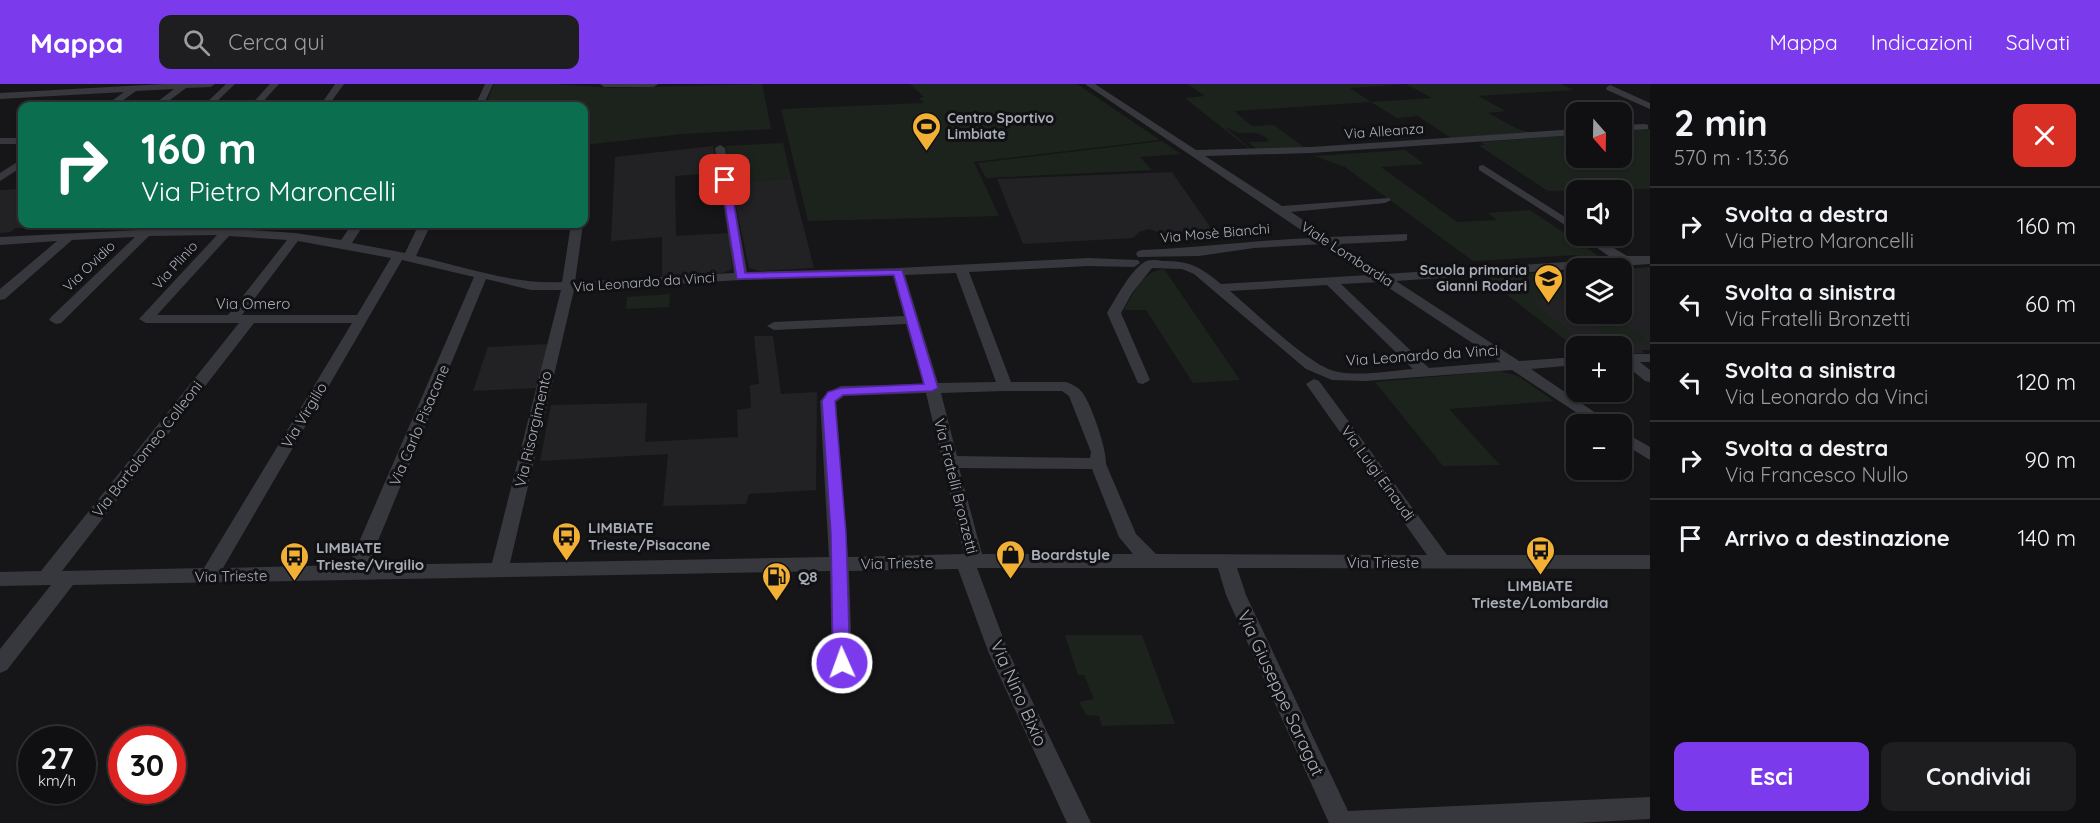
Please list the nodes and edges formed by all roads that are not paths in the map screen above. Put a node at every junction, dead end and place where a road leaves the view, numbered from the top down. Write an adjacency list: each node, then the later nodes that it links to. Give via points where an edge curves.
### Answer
1 (24, 84): 17 (street)
2 (73, 84): 16 (street)
3 (96, 84): 15 (street)
4 (211, 84): 12 (street)
5 (231, 84): 20 (street)
6 (275, 84): 21 (street)
7 (340, 84): 22 (street)
8 (489, 84): 23 (street)
9 (604, 84): 10 (street)
10 (654, 84)
11 (1089, 84): 32 (street, Viale Lombardia)
12 (183, 86): 14 (street); 19 (street)
13 (1610, 88): 25 (street)
14 (133, 89): 15 (street); 18 (street)
15 (87, 91): 16 (street)
16 (63, 93): 17 (street)
17 (7, 96): 24 (street)
18 (115, 102)
19 (162, 102)
20 (211, 102)
21 (258, 102)
22 (327, 102)
23 (481, 102)
24 (0, 106)
25 (1650, 106)
26 (1645, 127): 27 (street)
27 (1632, 128)
28 (1566, 133): 32 (street, Via Alleanza, via 1311,150)
29 (0, 141): 30 (street)
30 (18, 141)
31 (720, 148): 61 (street)
32 (1192, 153): 37 (street, Viale Lombardia)
33 (18, 165): 35 (street)
34 (1483, 168): 38 (street)
35 (0, 178)
36 (1385, 200): 37 (street)
37 (1279, 210): 49 (street, Viale Lombardia)
38 (1566, 223)
39 (236, 228): 44 (street, Via Leonardo da Vinci); 45 (street, Via Leonardo da Vinci); 67 (street, Via Plinio)
40 (296, 228): 45 (street)
41 (355, 228): 50 (street)
42 (422, 228): 52 (street, Via Virgilio)
43 (576, 228): 64 (street, Via Risorgimento)
44 (144, 235): 47 (street, Via Leonardo da Vinci); 69 (street, Via Ovidio)
45 (292, 237): 50 (street, Via Leonardo da Vinci); 70 (street)
46 (1403, 237): 49 (street, Via Mosè Bianchi)
47 (68, 238): 48 (street, Via Leonardo da Vinci); 66 (street)
48 (0, 241)
49 (1327, 241): 56 (street, Via Mosè Bianchi, via 1254,244); 62 (street, Viale Lombardia)
50 (345, 244): 52 (street, Via Leonardo da Vinci)
51 (1601, 246): 53 (street)
52 (404, 256): 60 (street, Via Leonardo da Vinci); 68 (street, Via Virgilio)
53 (1620, 258)
54 (1632, 260): 55 (street)
55 (1650, 260)
56 (1141, 263): 58 (street, Via Leonardo da Vinci); 65 (street, Via Leonardo da Vinci, via 1189,267); 81 (street, via 1114,313)
57 (1566, 267): 62 (street)
58 (961, 269): 59 (street, Via Leonardo da Vinci); 83 (street)
59 (898, 272): 61 (street, Via Leonardo da Vinci); 72 (street, Via Fratelli Bronzetti)
60 (481, 275): 64 (street, Via Leonardo da Vinci, via 531,286); 99 (street, Via Carlo Pisacane)
61 (741, 276): 64 (street, Via Leonardo da Vinci)
62 (1384, 279): 63 (street); 78 (street, Viale Lombardia)
63 (1331, 282): 65 (street); 79 (street)
64 (568, 287): 98 (street, Via Risorgimento)
65 (1219, 288): 79 (street, Via Leonardo da Vinci, via 1322,373 1365,377)
66 (0, 296)
67 (146, 319): 70 (street, Via Omero)
68 (361, 319): 71 (street, Via Omero); 100 (street, Via Virgilio)
69 (56, 320)
70 (231, 320): 71 (street, Via Omero)
71 (249, 320): 103 (street, Via Bartolomeo Colleoni)
72 (912, 320): 73 (street); 84 (street, Via Fratelli Bronzetti)
73 (774, 326)
74 (1632, 358): 75 (street)
75 (1650, 358)
76 (1566, 362): 78 (street, Via Leonardo da Vinci)
77 (1632, 365): 80 (street)
78 (1517, 366): 79 (street, Via Leonardo da Vinci); 85 (street, Viale Lombardia)
79 (1425, 372)
80 (1650, 378)
81 (1143, 380)
82 (1314, 384): 95 (street, Via Luigi Einaudi)
83 (1005, 386): 84 (street); 89 (street, via 1064,387 1075,392 1099,452)
84 (932, 388): 88 (street, Via Fratelli Bronzetti); 97 (street, via 841,391 830,398)
85 (1589, 414)
86 (1632, 443): 87 (street)
87 (1650, 455)
88 (949, 462): 89 (street); 91 (street, Via Fratelli Bronzetti)
89 (1098, 464): 90 (street)
90 (1128, 537): 92 (street); 93 (street)
91 (970, 561): 92 (street, Via Trieste); 97 (street, Via Trieste); 107 (street, Via Nino Bixio, via 998,651)
92 (1121, 561): 93 (street, Via Trieste)
93 (1151, 561): 94 (street, Via Trieste)
94 (1225, 562): 95 (street, Via Trieste); 108 (street, Via Giuseppe Saragat, via 1236,595)
95 (1442, 562): 96 (street, Via Trieste)
96 (1650, 562)
97 (839, 564): 98 (street, Via Trieste); 104 (street)
98 (499, 571): 99 (street, Via Trieste)
99 (355, 574): 100 (street, Via Trieste)
100 (209, 576): 101 (street, Via Trieste)
101 (68, 578): 103 (street, Via Trieste); 105 (street)
102 (0, 579): 103 (street, Via Trieste)
103 (45, 579)
104 (842, 663)
105 (0, 664)
106 (1650, 808): 108 (street)
107 (1078, 823)
108 (1342, 823)

